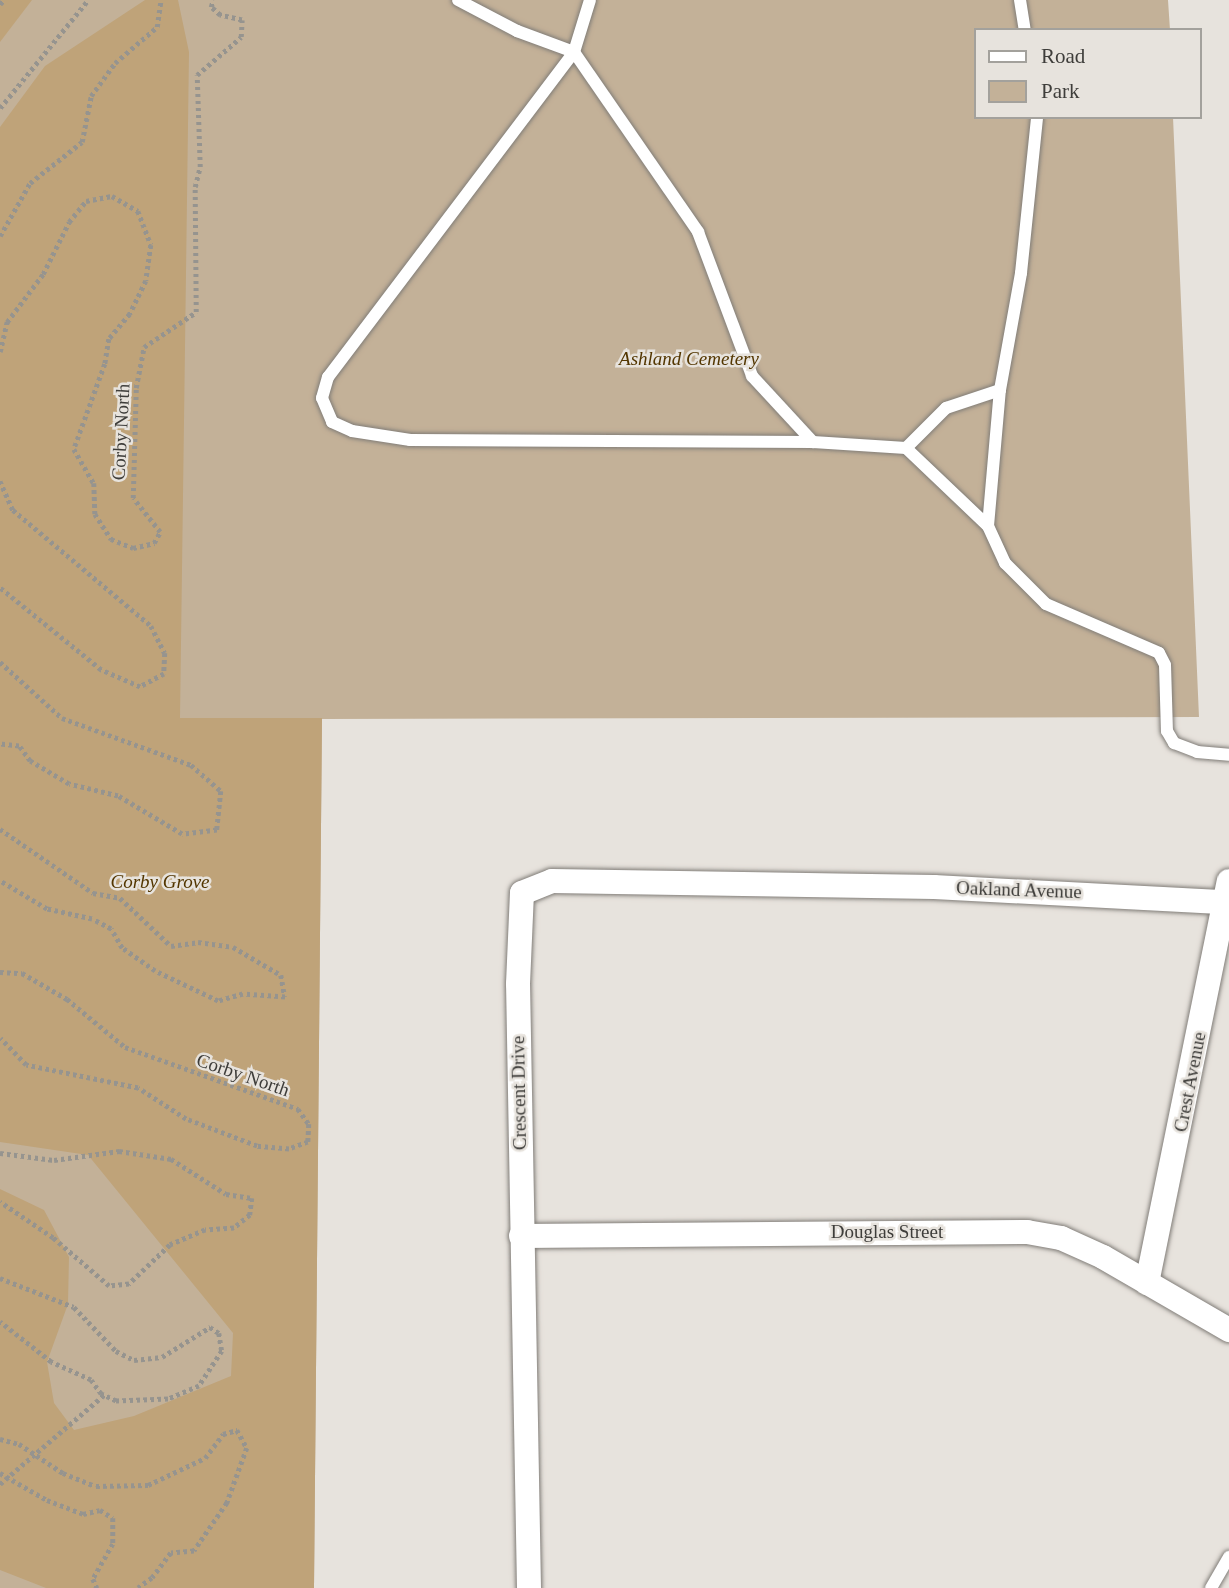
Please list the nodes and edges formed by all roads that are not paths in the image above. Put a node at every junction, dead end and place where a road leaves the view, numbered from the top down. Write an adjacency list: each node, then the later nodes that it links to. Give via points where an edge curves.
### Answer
1 (458, 0): 5 (lane, via 517,31)
2 (590, 0): 5 (lane)
3 (1020, 0): 4 (lane)
4 (1025, 28)
5 (574, 52): 8 (lane, via 698,232 752,376); 8 (lane, via 328,377 322,398 332,422 352,431 410,440)
6 (1037, 119): 7 (lane, via 1021,273)
7 (1000, 390): 9 (lane, via 946,408); 10 (lane)
8 (813, 442): 9 (lane)
9 (906, 448): 10 (lane)
10 (988, 526): 11 (lane, via 1005,563 1046,604 1159,653 1165,665 1167,731 1174,743 1197,752)
11 (1229, 755)
12 (813, 886): 13 (street, Oakland Avenue); 14 (street, Crescent Drive, via 552,881 522,893)
13 (1227, 891): 15 (street, Crest Avenue)
14 (521, 1236): 15 (street, Douglas Street, via 1027,1232 1061,1238); 18 (street, Crescent Drive)
15 (1147, 1283): 16 (street, Douglas Street)
16 (1229, 1330)
17 (1229, 1557): 19 (lane)
18 (529, 1588)
19 (1212, 1588)

